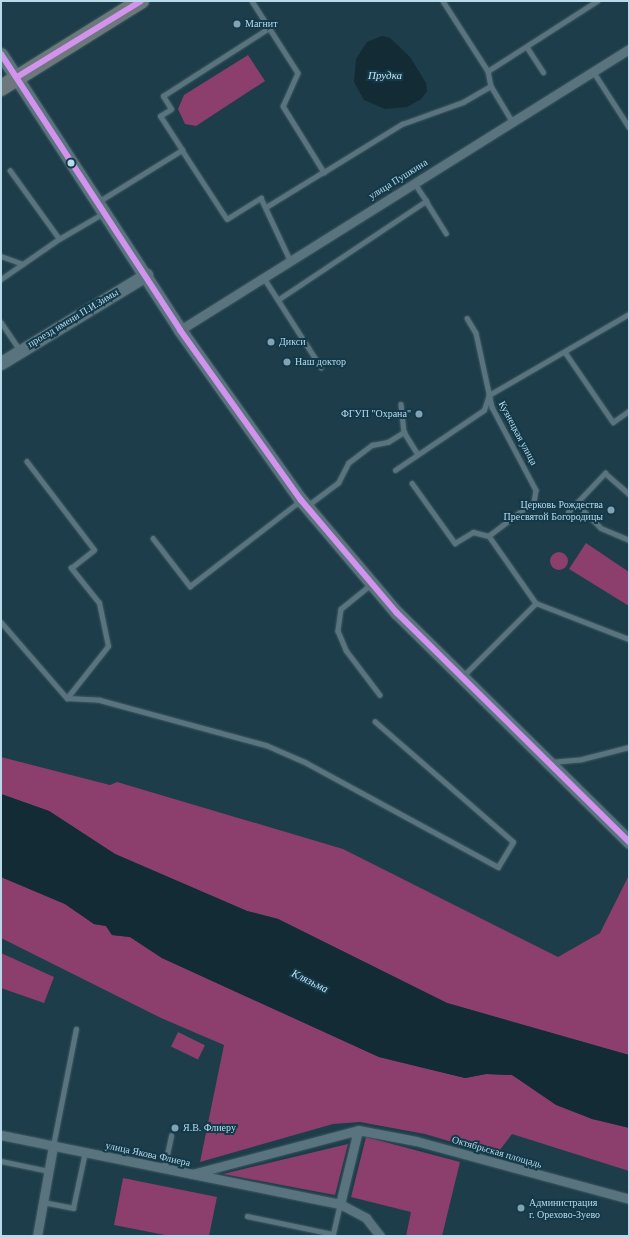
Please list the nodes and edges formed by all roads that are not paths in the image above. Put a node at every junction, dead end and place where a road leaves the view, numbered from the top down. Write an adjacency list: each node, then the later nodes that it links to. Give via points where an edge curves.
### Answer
1 (141, 1): 12 (highway)
2 (252, 1): 5 (lane)
3 (443, 1): 9 (lane)
4 (597, 1): 6 (lane)
5 (269, 28): 17 (lane, via 163,96 171,108 160,116); 19 (lane, via 298,73 283,106)
6 (527, 47): 9 (lane); 11 (lane)
7 (629, 49): 10 (street, улица Пушкина)
8 (1, 54): 12 (main road)
9 (488, 71): 13 (lane)
10 (593, 71): 15 (street, улица Пушкина); 16 (lane)
11 (543, 72)
12 (17, 77): 14 (highway); 22 (main road)
13 (491, 86): 15 (lane); 19 (lane, via 464,102 402,124)
14 (1, 88)
15 (511, 119): 20 (street, улица Пушкина)
16 (629, 127)
17 (182, 150): 22 (lane); 23 (lane, via 227,219 261,198)
18 (10, 171): 25 (lane)
19 (324, 172): 23 (lane)
20 (414, 183): 21 (lane); 27 (street, улица Пушкина)
21 (426, 201): 24 (lane); 32 (lane)
22 (102, 207): 25 (lane); 29 (main road)
23 (267, 207): 27 (lane)
24 (446, 233)
25 (59, 239): 28 (lane)
26 (1, 256): 28 (lane)
27 (290, 260): 30 (street, улица Пушкина)
28 (23, 264): 31 (lane)
29 (146, 275): 36 (main road); 37 (main road, проезд имени П.И.Зимы)
30 (263, 276): 32 (lane); 36 (street, улица Пушкина)
31 (1, 278)
32 (279, 298): 40 (lane)
33 (629, 314): 38 (lane)
34 (467, 318): 41 (lane, Кузнецкая улица, via 476,333)
35 (1, 322): 37 (lane)
36 (180, 330): 50 (main road)
37 (20, 350): 39 (main road, проезд имени П.И.Зимы)
38 (565, 352): 41 (lane); 43 (lane, via 613,422)
39 (1, 363)
40 (321, 367)
41 (489, 396): 45 (lane, via 484,410); 53 (lane, Кузнецкая улица, via 492,407 533,480 537,497)
42 (401, 404): 44 (lane)
43 (629, 411)
44 (404, 432): 45 (lane); 50 (lane, via 388,442 372,445 348,463 338,483)
45 (418, 454): 47 (lane)
46 (27, 462): 62 (lane, via 94,550 70,568 98,603 108,646)
47 (395, 470)
48 (412, 483): 53 (lane, via 455,543 473,532)
49 (629, 494): 51 (lane, via 605,472)
50 (304, 503): 54 (lane, via 190,586); 56 (main road)
51 (576, 504): 52 (lane); 55 (lane, via 601,528)
52 (568, 512)
53 (489, 536): 57 (lane)
54 (153, 538)
55 (629, 540)
56 (372, 584): 60 (main road); 61 (lane, via 341,609 337,623 346,650)
57 (536, 603): 59 (lane); 60 (lane)
58 (1, 622): 62 (lane)
59 (629, 639)
60 (460, 679): 65 (main road)
61 (380, 695)
62 (67, 698): 63 (lane, via 100,700 266,745 304,762 498,867 513,842)
63 (375, 722)
64 (629, 747): 65 (lane, via 582,759)
65 (548, 762): 66 (main road)
66 (629, 842)
67 (76, 1029): 71 (lane)
68 (358, 1130): 76 (street, улица Якова Флиера); 77 (street, Октябрьская площадь, via 416,1142); 79 (street)
69 (1, 1135): 71 (street, улица Якова Флиера)
70 (171, 1136): 74 (lane)
71 (53, 1146): 72 (street, улица Якова Флиера); 75 (street)
72 (85, 1152): 74 (street, улица Якова Флиера); 78 (lane, via 73,1208)
73 (1, 1161): 75 (lane)
74 (164, 1169): 76 (street, улица Якова Флиера)
75 (49, 1171): 78 (street)
76 (192, 1174): 79 (street)
77 (629, 1199)
78 (43, 1202): 82 (street)
79 (340, 1204): 81 (lane, via 333,1234); 84 (street, via 366,1218)
80 (247, 1216): 81 (lane)
81 (310, 1229): 83 (lane)
82 (37, 1236)
83 (308, 1236)
84 (380, 1236)

